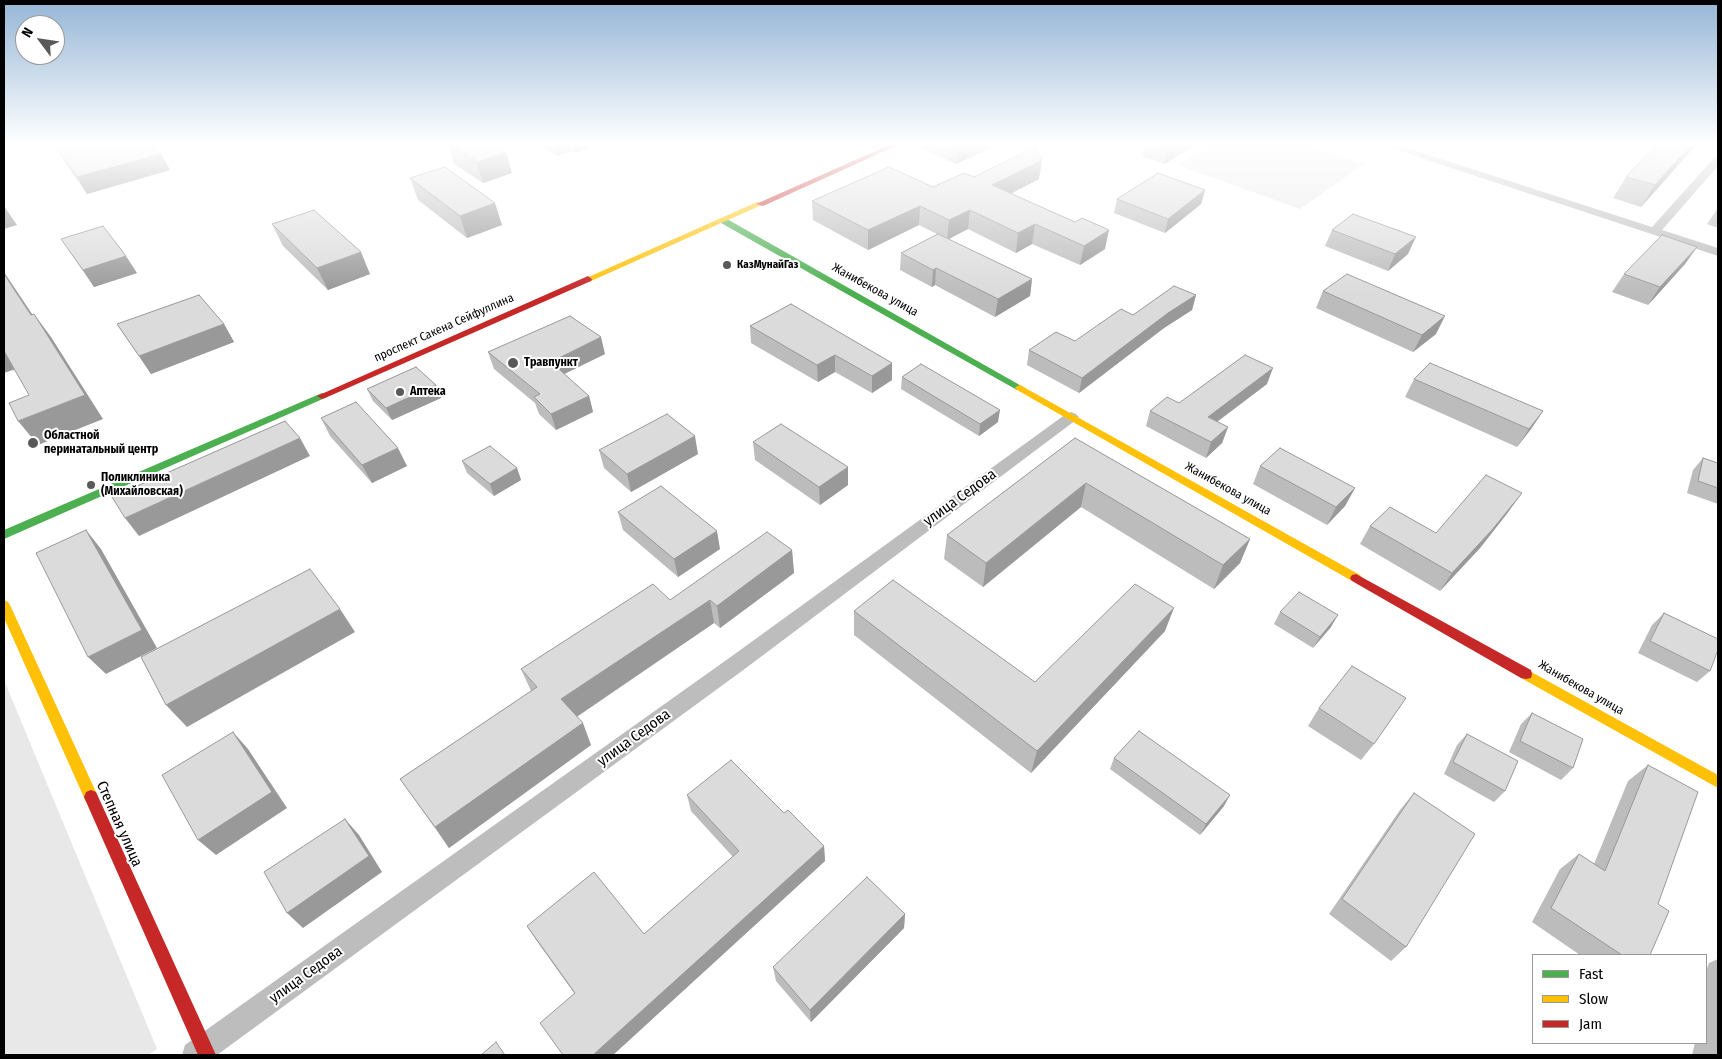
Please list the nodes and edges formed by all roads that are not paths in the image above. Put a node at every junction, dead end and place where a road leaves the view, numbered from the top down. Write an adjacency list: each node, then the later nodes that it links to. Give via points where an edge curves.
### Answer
1 (784, 194): 4 (main road, проспект Сакена Сейфуллина)
2 (1538, 194): 5 (street)
3 (1687, 194): 5 (street)
4 (724, 221): 7 (main road, Жанибекова улица); 8 (main road, проспект Сакена Сейфуллина)
5 (1654, 232): 6 (street)
6 (1718, 252)
7 (1071, 417): 10 (main road, Жанибекова улица); 12 (street, улица Седова)
8 (4, 535)
9 (4, 605): 12 (main road, Степная улица)
10 (1718, 782)
11 (1718, 972): 13 (street)
12 (202, 1053)
13 (1705, 1055)

